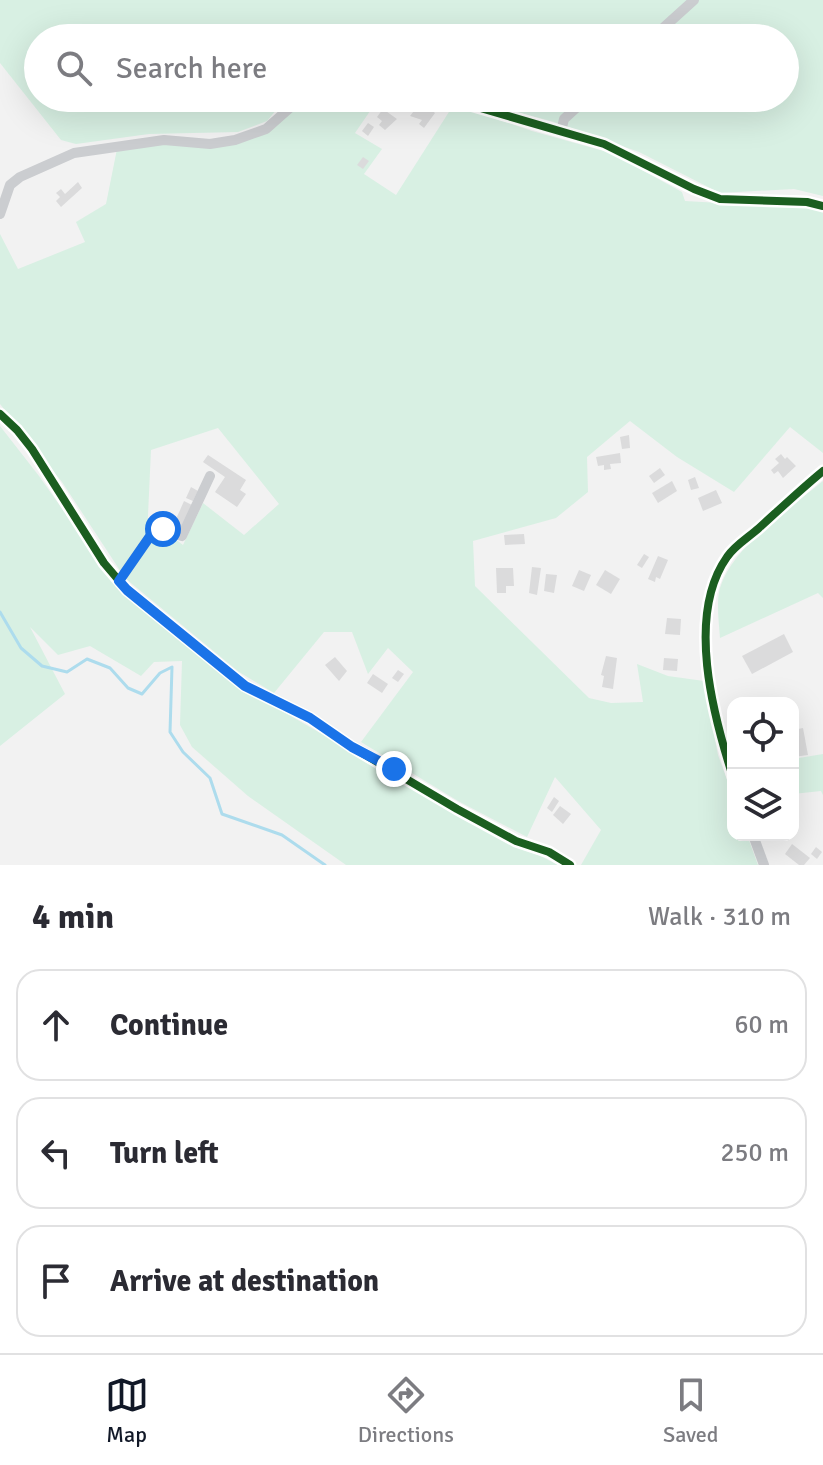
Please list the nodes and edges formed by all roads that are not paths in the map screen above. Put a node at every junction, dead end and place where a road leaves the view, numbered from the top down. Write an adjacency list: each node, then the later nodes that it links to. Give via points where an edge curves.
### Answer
1 (694, 0): 2 (street)
2 (667, 24)
3 (285, 112): 8 (street, via 266,129 235,140 164,140 74,153 10,185)
4 (494, 112): 6 (street)
5 (572, 112): 6 (street)
6 (561, 132): 7 (street, via 604,144 720,199)
7 (823, 206)
8 (0, 214)
9 (0, 414): 12 (street, via 32,449)
10 (823, 471): 13 (street, via 728,555 709,599 708,670)
11 (210, 476): 12 (street, via 182,536 163,529 153,532)
12 (119, 581): 15 (street, via 245,686 310,718 457,809)
13 (731, 769)
14 (755, 841): 16 (street)
15 (570, 865)
16 (764, 865)

